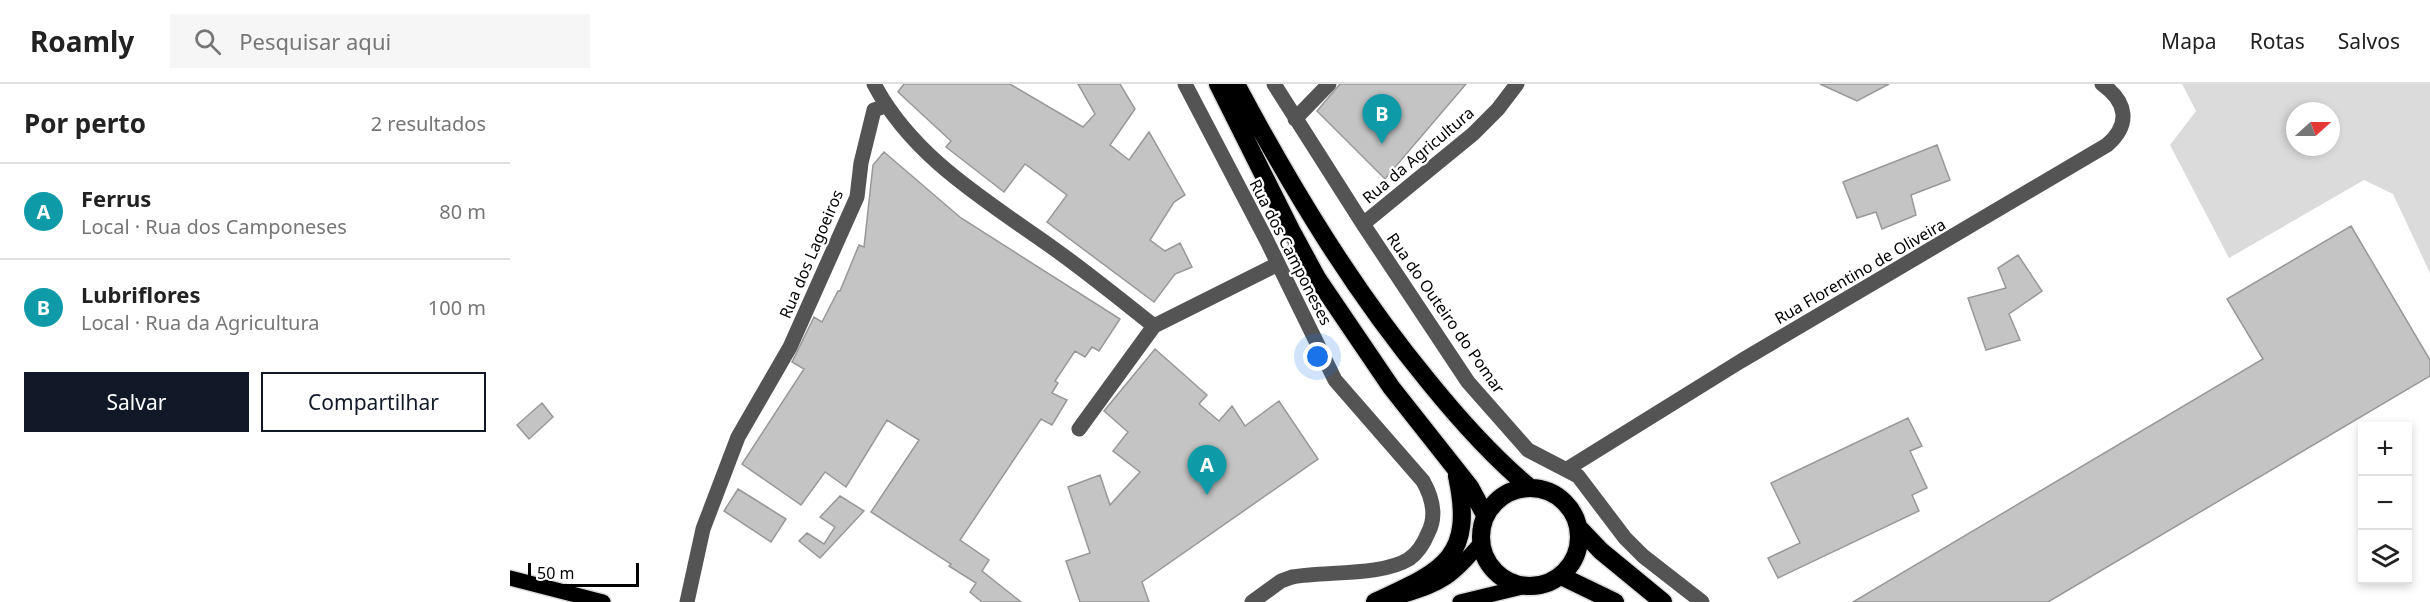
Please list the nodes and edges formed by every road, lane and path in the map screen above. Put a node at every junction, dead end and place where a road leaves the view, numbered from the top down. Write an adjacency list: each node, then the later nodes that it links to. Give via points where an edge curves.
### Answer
1 (874, 84): 9 (street)
2 (1185, 84): 12 (street, Rua dos Camponeses)
3 (1218, 84): 15 (highway, via 1317,278 1392,387)
4 (1236, 84): 17 (highway, via 1308,213 1371,308 1455,413)
5 (1274, 84): 10 (street, Rua do Outeiro do Pomar)
6 (1329, 84): 10 (street)
7 (1517, 84): 11 (street, Rua da Agricultura, via 1473,134)
8 (2102, 84): 16 (street, Rua Florentino de Oliveira, via 2121,102 2123,113 2118,136 2107,145 1741,361)
9 (885, 106): 13 (street, via 941,168); 25 (street, Rua dos Lagoeiros, via 874,110 857,197 829,261 790,347 738,437 703,530)
10 (1295, 119): 11 (street, Rua do Outeiro do Pomar)
11 (1363, 224): 16 (street, Rua do Outeiro do Pomar, via 1468,382 1528,450)
12 (1278, 264): 13 (street); 26 (street, Rua dos Camponeses, via 1335,380 1423,481 1433,509 1431,528 1422,546 1398,565 1292,577)
13 (1154, 326): 14 (street)
14 (1079, 429)
15 (1454, 466): 18 (highway); 27 (highway, via 1463,516 1461,532 1450,556 1439,569)
16 (1567, 469): 32 (street, Rua do Outeiro do Pomar, via 1582,481 1643,556)
17 (1529, 487): 18 (highway, via 1503,495); 19 (highway, via 1556,494 1567,503)
18 (1485, 515): 20 (highway)
19 (1579, 528): 21 (highway, via 1576,554); 31 (highway)
20 (1480, 543): 23 (highway, via 1485,559 1496,573); 28 (main road, via 1454,574 1442,582)
21 (1561, 576): 23 (highway); 30 (highway)
22 (510, 578): 24 (main road)
23 (1526, 586): 29 (main road)
24 (603, 602)
25 (687, 602)
26 (1252, 602)
27 (1375, 602)
28 (1380, 602)
29 (1460, 602)
30 (1615, 602)
31 (1663, 602)
32 (1702, 602)

